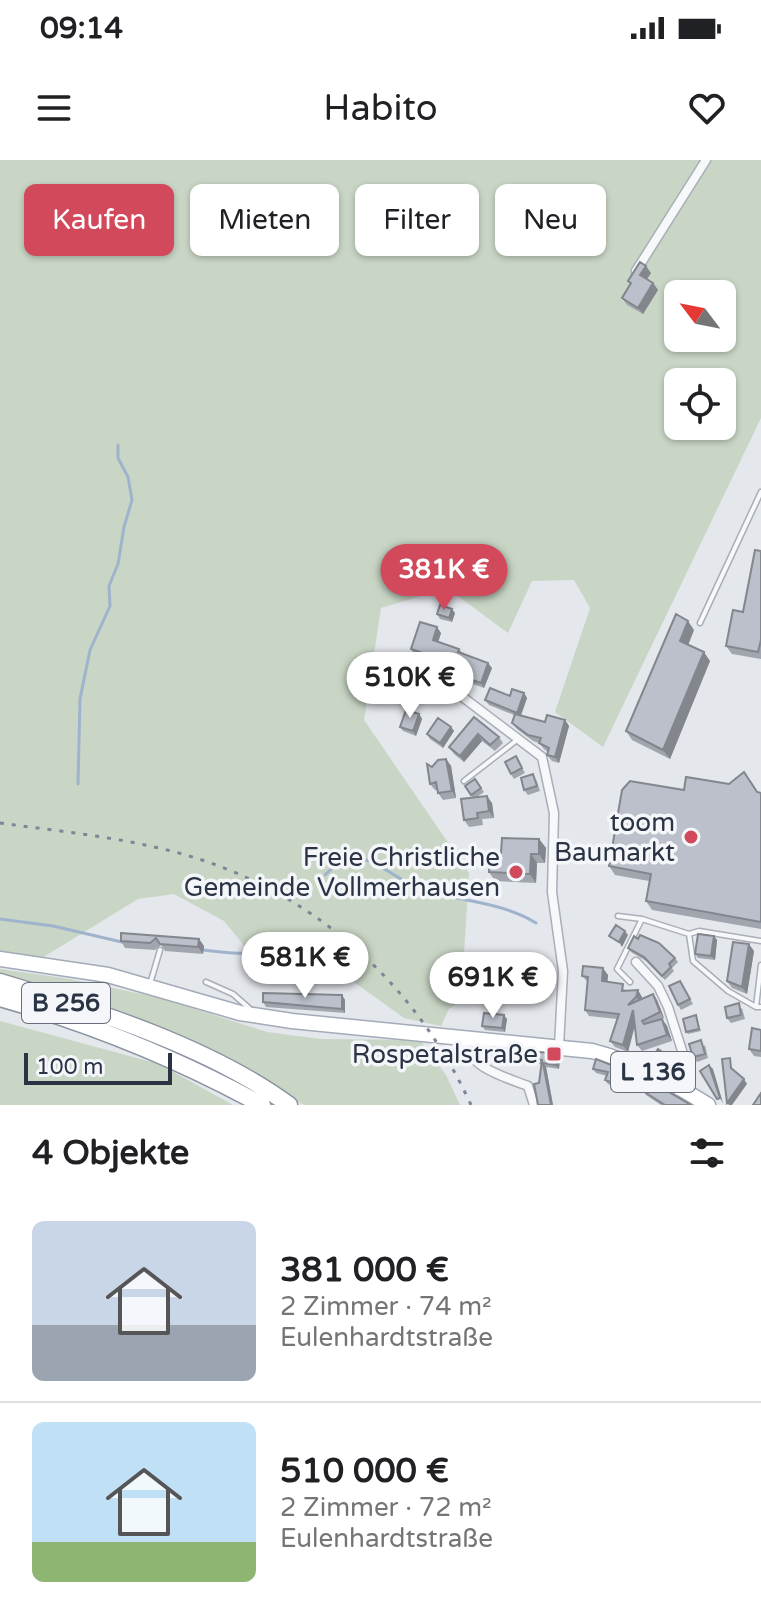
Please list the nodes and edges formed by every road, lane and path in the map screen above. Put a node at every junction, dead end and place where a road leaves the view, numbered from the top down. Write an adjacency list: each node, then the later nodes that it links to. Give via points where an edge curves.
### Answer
1 (706, 160): 2 (street)
2 (635, 272)
3 (761, 492): 4 (lane)
4 (700, 623)
5 (423, 667): 6 (street)
6 (519, 739): 7 (lane); 24 (street, via 542,757 554,813 552,892 563,971)
7 (464, 781)
8 (618, 916): 9 (lane)
9 (642, 919): 10 (lane); 18 (lane, via 617,969)
10 (689, 934): 11 (lane); 21 (lane, via 693,961 728,991)
11 (761, 941)
12 (160, 950): 19 (lane)
13 (0, 959): 19 (main road, L 136)
14 (636, 962): 25 (street, via 658,986 668,1007 687,1066)
15 (761, 965): 21 (lane)
16 (0, 982): 27 (highway, B 256, via 132,1026 247,1078)
17 (206, 982): 22 (lane, via 233,994)
18 (630, 982)
19 (150, 986): 22 (main road, L 136)
20 (0, 998): 26 (highway, B 256, via 124,1038)
21 (759, 1007)
22 (257, 1015): 23 (main road, L 136)
23 (461, 1036): 24 (main road, L 136); 28 (street, via 475,1062 528,1086)
24 (559, 1046): 25 (main road, L 136, via 628,1061)
25 (682, 1089): 29 (main road, L 136)
26 (262, 1105)
27 (289, 1105)
28 (534, 1105)
29 (708, 1105)

